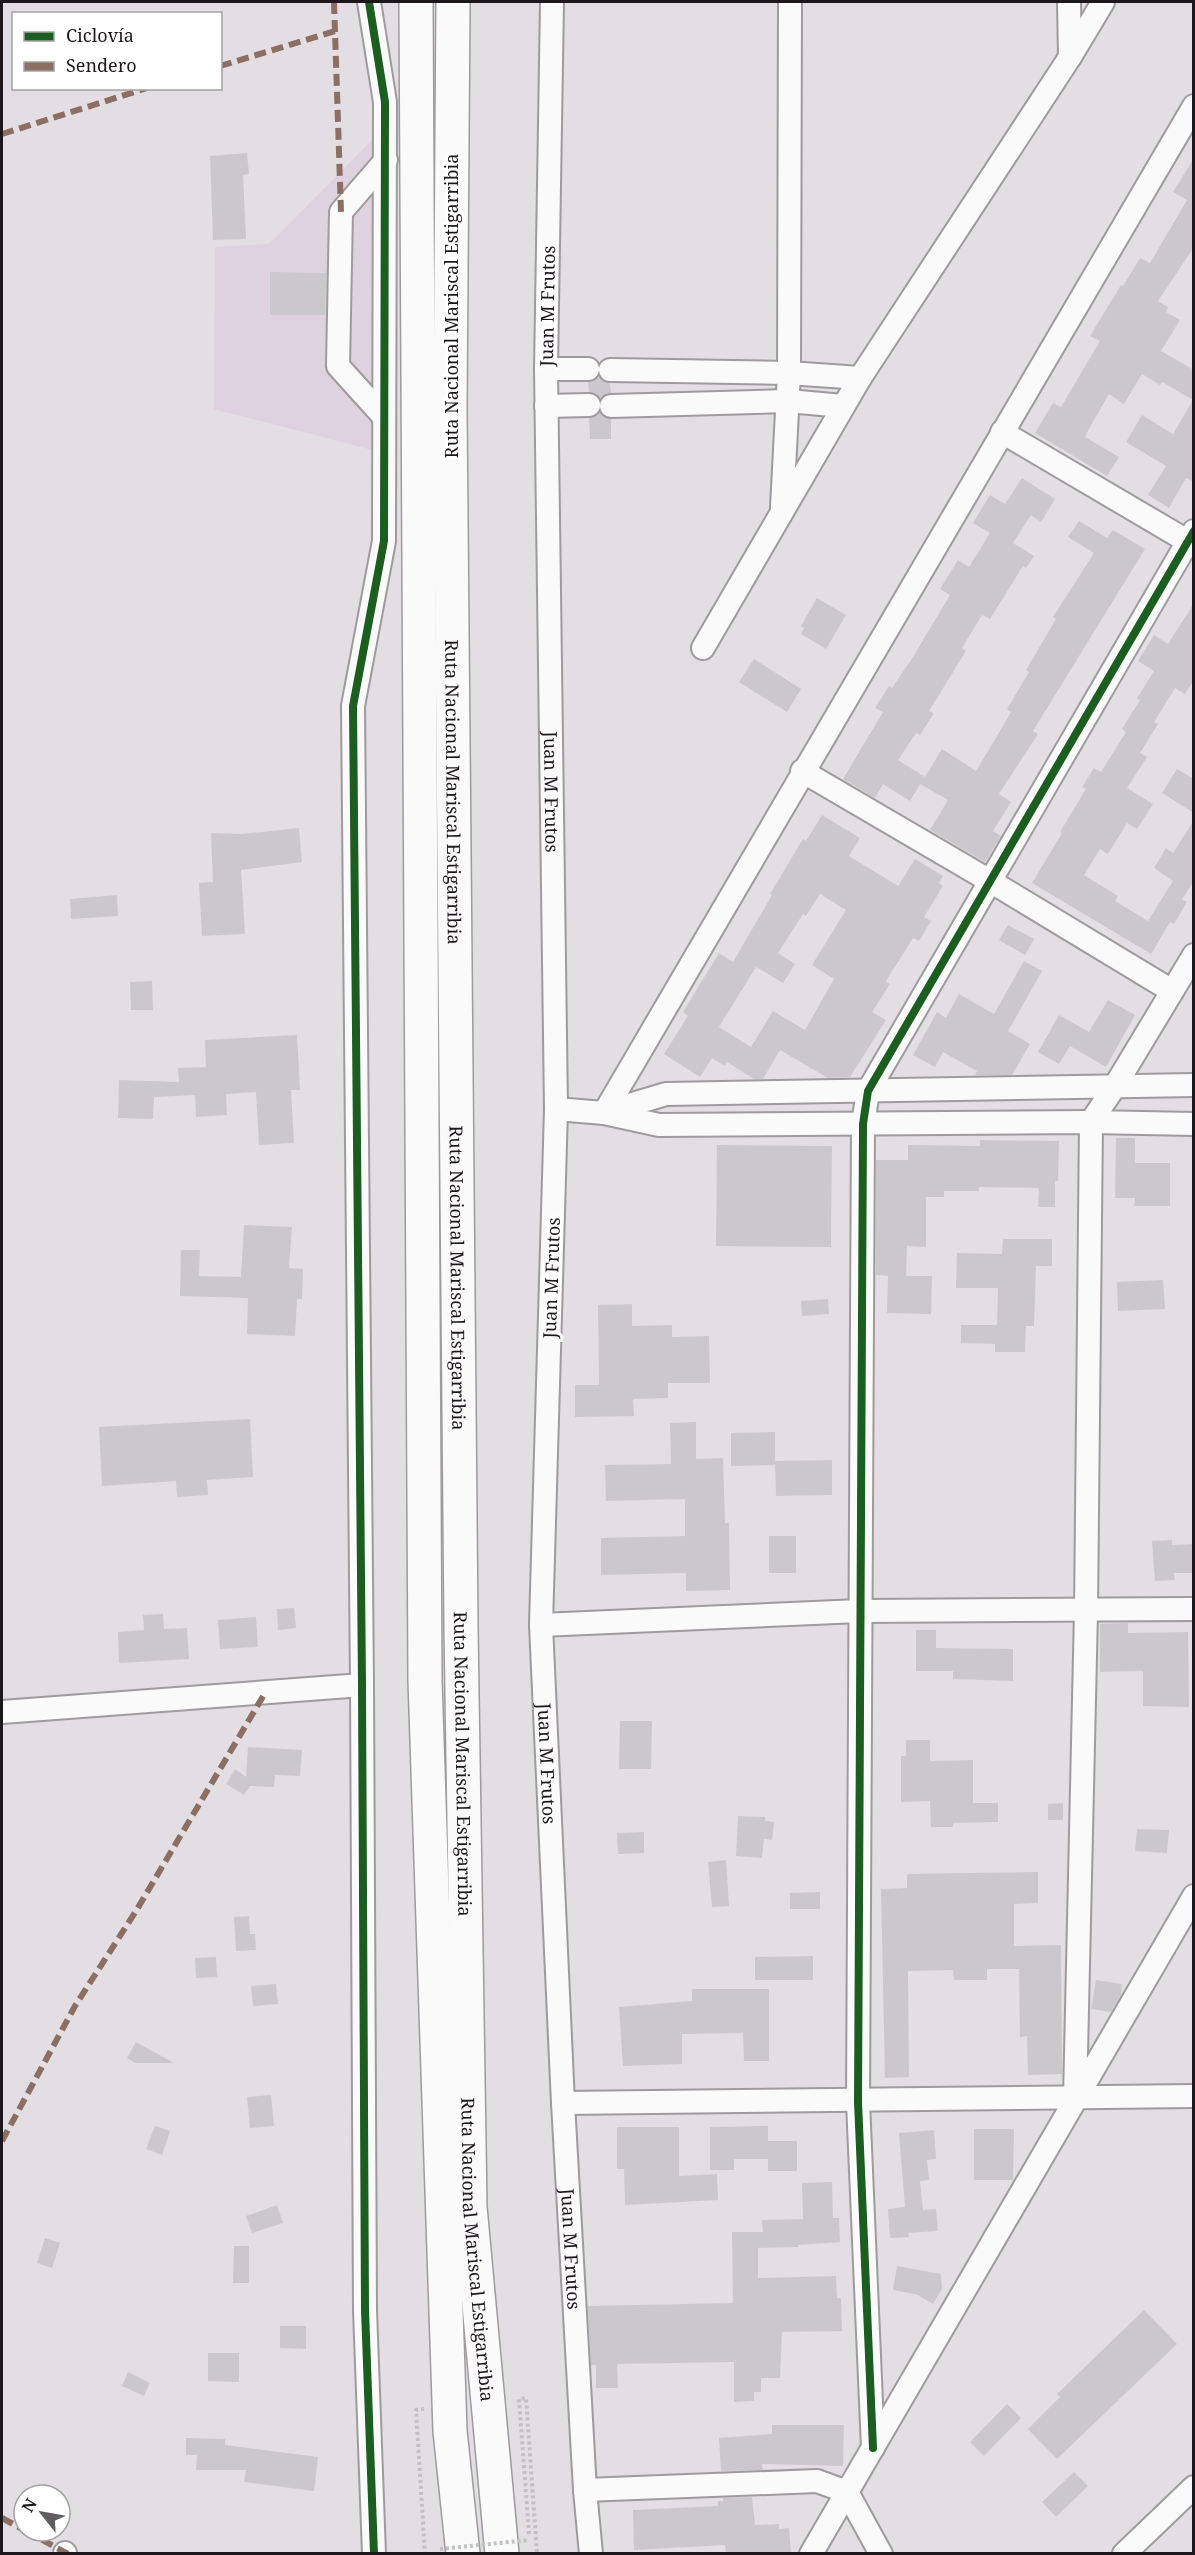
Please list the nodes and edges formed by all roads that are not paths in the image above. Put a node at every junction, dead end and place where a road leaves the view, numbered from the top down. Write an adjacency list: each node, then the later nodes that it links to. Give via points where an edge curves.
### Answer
1 (369, 2): 10 (street, via 385,102)
2 (416, 2): 49 (highway, Ruta Nacional Mariscal Estigarribia, via 424,1680 450,2431)
3 (453, 2): 50 (highway, Ruta Nacional Mariscal Estigarribia, via 450,409 460,1616 470,2207)
4 (552, 2): 11 (street, Juan M Frutos)
5 (790, 2): 12 (street)
6 (1069, 2): 8 (street)
7 (1103, 2): 8 (street)
8 (1070, 57): 13 (street)
9 (1194, 106): 18 (street)
10 (386, 160): 17 (street); 17 (street, via 341,212 338,366)
11 (546, 369): 12 (street); 16 (street, Juan M Frutos)
12 (789, 373): 13 (street); 14 (street)
13 (860, 378): 15 (street)
14 (788, 400): 15 (street); 16 (street); 19 (street)
15 (843, 405): 19 (street)
16 (546, 406): 29 (street, Juan M Frutos)
17 (384, 417): 38 (street, via 384,541 353,706)
18 (1002, 432): 20 (street); 22 (street)
19 (782, 510): 21 (street)
20 (1192, 539): 23 (street)
21 (703, 648)
22 (802, 771): 23 (street); 30 (street)
23 (990, 881): 25 (street); 28 (street)
24 (1194, 955): 25 (street)
25 (1172, 991): 27 (street)
26 (1194, 1085): 27 (street)
27 (1115, 1086): 28 (street); 31 (street)
28 (868, 1091): 30 (street, via 666,1095); 32 (street)
29 (556, 1108): 30 (street); 37 (street, Juan M Frutos)
30 (604, 1113): 32 (street, via 659,1125)
31 (1091, 1122): 32 (street); 33 (street); 36 (street)
32 (863, 1124): 35 (street)
33 (1194, 1124)
34 (1194, 1609): 36 (street)
35 (860, 1611): 36 (street); 37 (street); 43 (street)
36 (1086, 1611): 42 (street)
37 (541, 1625): 44 (street, Juan M Frutos)
38 (362, 1685): 39 (street); 51 (street, via 365,2310)
39 (2, 1712)
40 (1194, 1896): 42 (street)
41 (1194, 2097): 42 (street)
42 (1075, 2098): 43 (street); 45 (street)
43 (858, 2102): 44 (street); 45 (street)
44 (563, 2103): 47 (street, Juan M Frutos)
45 (873, 2448): 48 (street)
46 (1194, 2487): 55 (street)
47 (585, 2490): 48 (street, via 817,2481); 52 (street, Juan M Frutos)
48 (847, 2492): 53 (street); 54 (street)
49 (447, 2547)
50 (515, 2547)
51 (374, 2553)
52 (591, 2553)
53 (811, 2553)
54 (881, 2553)
55 (1124, 2553)

